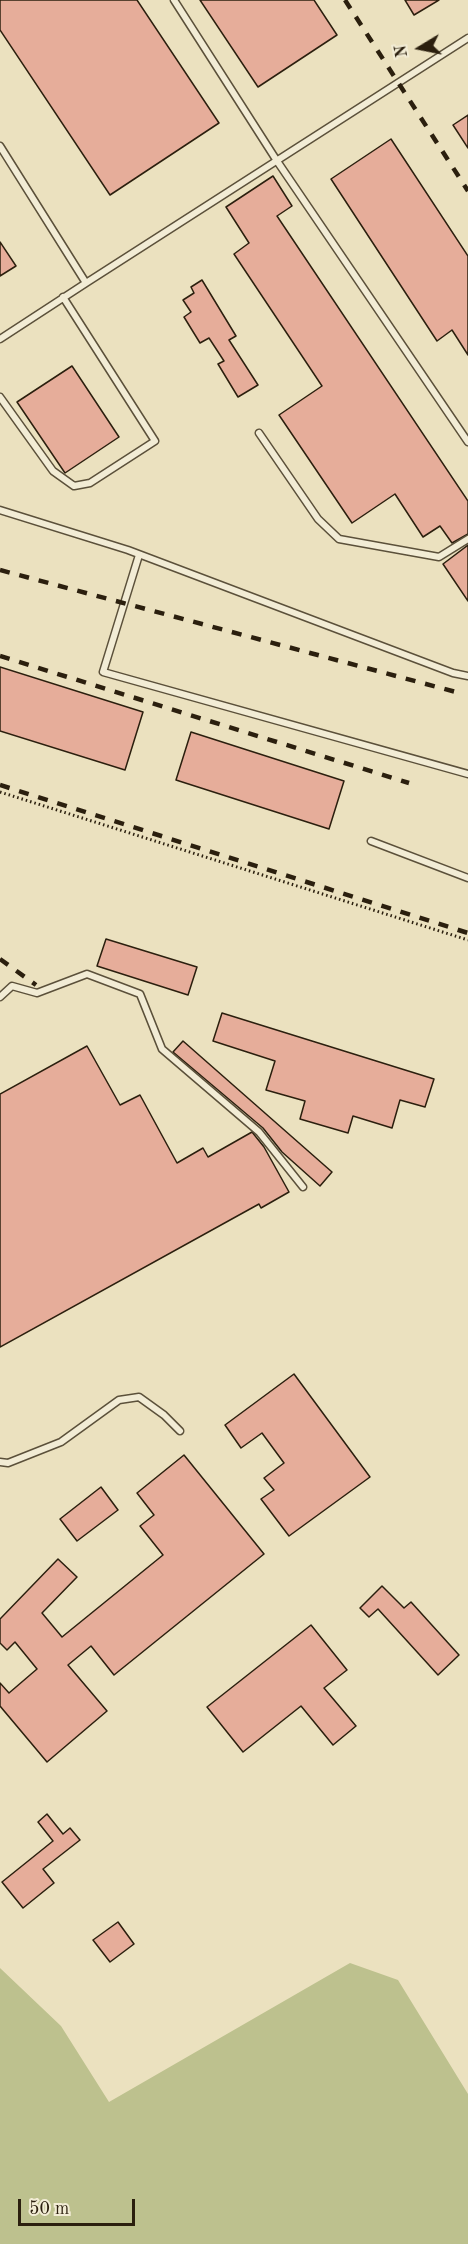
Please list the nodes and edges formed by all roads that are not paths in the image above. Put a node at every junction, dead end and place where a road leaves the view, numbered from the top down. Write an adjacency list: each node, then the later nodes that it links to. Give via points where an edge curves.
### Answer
1 (174, 0): 4 (lane)
2 (468, 38): 4 (lane)
3 (0, 146): 5 (lane)
4 (277, 161): 5 (lane); 10 (lane)
5 (86, 283): 6 (lane)
6 (63, 297): 7 (lane); 8 (lane, via 155,441 90,483 74,486 53,471)
7 (0, 339)
8 (0, 397)
9 (259, 433): 12 (lane, via 318,519 339,539 439,557)
10 (468, 442)
11 (0, 510): 13 (lane)
12 (468, 539)
13 (139, 555): 14 (lane); 15 (lane, via 103,672)
14 (468, 676)
15 (468, 774)
16 (372, 841): 17 (lane)
17 (468, 879)
18 (0, 997): 19 (lane, via 12,986 37,993 87,974 140,994 162,1048 259,1132)
19 (303, 1186)
20 (180, 1431): 21 (lane, via 139,1397 119,1400 61,1442 8,1463)
21 (0, 1462)

